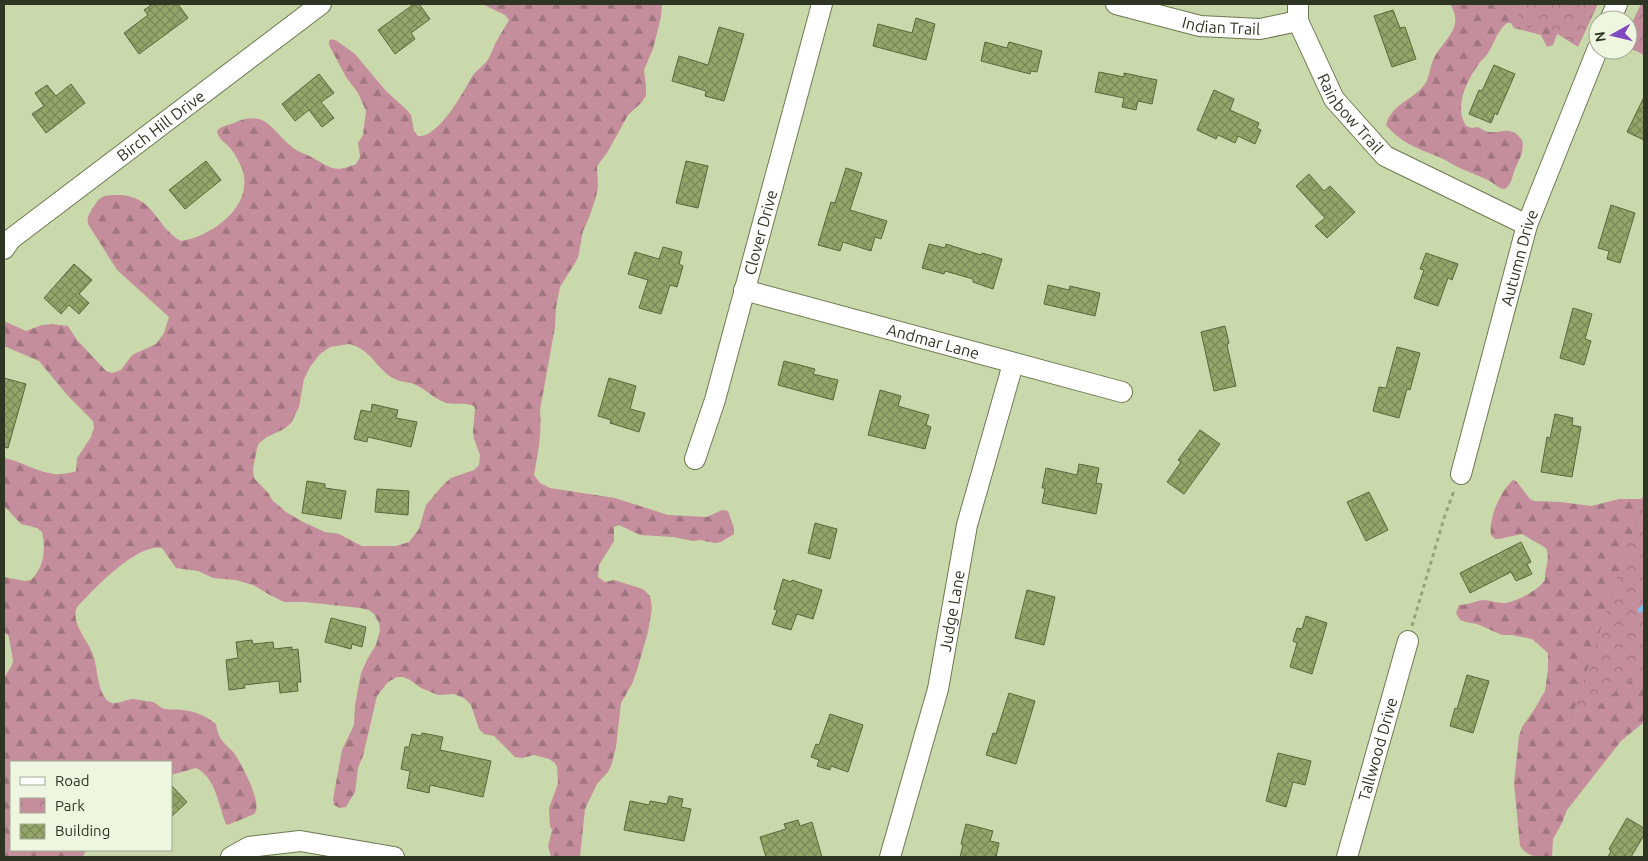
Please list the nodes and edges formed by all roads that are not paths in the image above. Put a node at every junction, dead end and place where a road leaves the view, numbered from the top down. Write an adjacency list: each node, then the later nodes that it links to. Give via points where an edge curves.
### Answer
1 (321, 4): 7 (street, Birch Hill Drive, via 11,239)
2 (822, 4): 8 (street, Clover Drive)
3 (1116, 4): 4 (street, Indian Trail, via 1200,26 1260,29)
4 (1298, 12): 6 (street, Rainbow Trail, via 1334,98 1385,156)
5 (1593, 60): 6 (street, Autumn Drive)
6 (1527, 225): 12 (street, Autumn Drive)
7 (4, 249)
8 (744, 290): 9 (street, Andmar Lane); 11 (street, Clover Drive)
9 (1013, 364): 10 (street, Andmar Lane); 16 (street, Judge Lane, via 968,525 938,689)
10 (1122, 392)
11 (695, 459)
12 (1460, 474)
13 (1408, 640): 17 (street, Tallwood Drive)
14 (231, 857): 15 (street, via 249,847 300,841)
15 (394, 857)
16 (890, 857)
17 (1347, 857)

